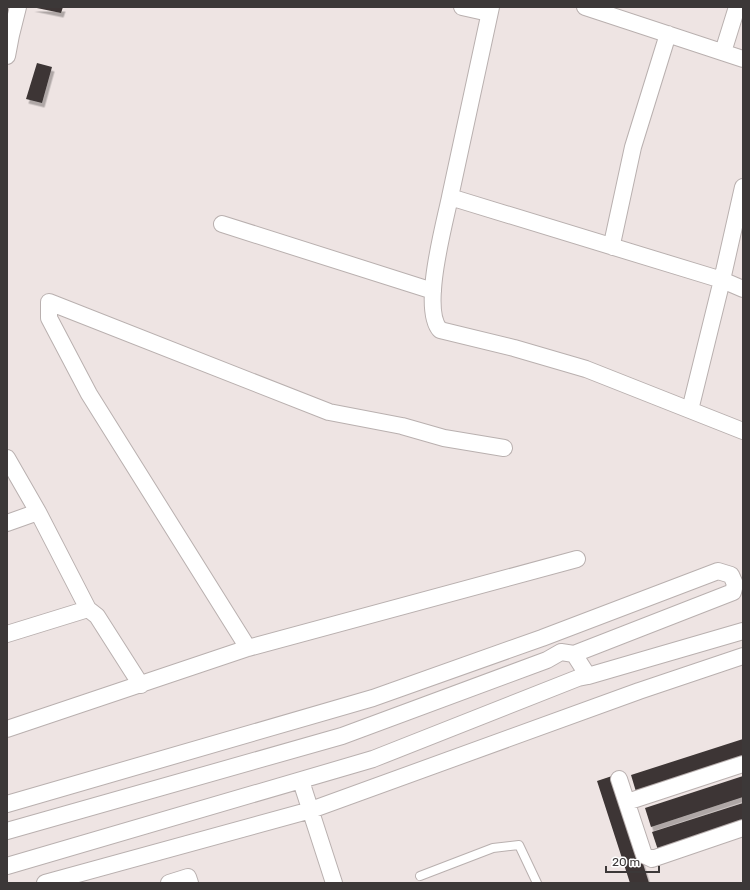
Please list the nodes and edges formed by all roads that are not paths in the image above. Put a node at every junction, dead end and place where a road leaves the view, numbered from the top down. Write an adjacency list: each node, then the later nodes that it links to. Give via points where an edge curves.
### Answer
1 (18, 7): 8 (street)
2 (462, 7): 5 (street)
3 (585, 7): 6 (street)
4 (737, 7): 9 (street)
5 (490, 10): 13 (street)
6 (619, 12): 7 (street)
7 (668, 34): 9 (street); 15 (street, via 633,147)
8 (9, 35): 10 (street)
9 (723, 52): 11 (street)
10 (7, 56)
11 (743, 59)
12 (743, 187): 16 (street)
13 (450, 197): 15 (street); 18 (street)
14 (222, 224): 18 (street)
15 (613, 247): 16 (street)
16 (722, 280): 17 (street); 19 (street)
17 (743, 289)
18 (433, 291): 19 (street, via 433,311 440,330 586,369)
19 (690, 410): 20 (street)
20 (743, 431)
21 (504, 448): 29 (street, via 444,438 402,426 329,412 48,302 49,318 89,394)
22 (7, 458): 23 (street)
23 (38, 512): 24 (street); 26 (street)
24 (7, 523)
25 (577, 559): 29 (street)
26 (88, 609): 28 (street); 33 (street, via 97,616)
27 (743, 631): 32 (street)
28 (7, 634)
29 (248, 648): 33 (street)
30 (574, 654): 32 (street); 39 (street, via 733,592 736,584 731,575 718,571 542,638 373,698); 42 (street, via 561,652 547,660 342,736)
31 (743, 656): 40 (street)
32 (588, 676): 37 (street, via 373,759)
33 (141, 685): 34 (street)
34 (7, 729)
35 (743, 764): 38 (street)
36 (619, 779): 38 (street)
37 (301, 781): 40 (street); 43 (street)
38 (627, 802): 41 (street, via 644,855 652,859)
39 (7, 804)
40 (311, 810): 45 (street); 48 (street)
41 (743, 828)
42 (7, 831)
43 (7, 866)
44 (420, 876): 49 (lane, via 493,848 519,845)
45 (45, 883)
46 (169, 883): 47 (street, via 188,877)
47 (190, 883)
48 (334, 883)
49 (538, 883)

